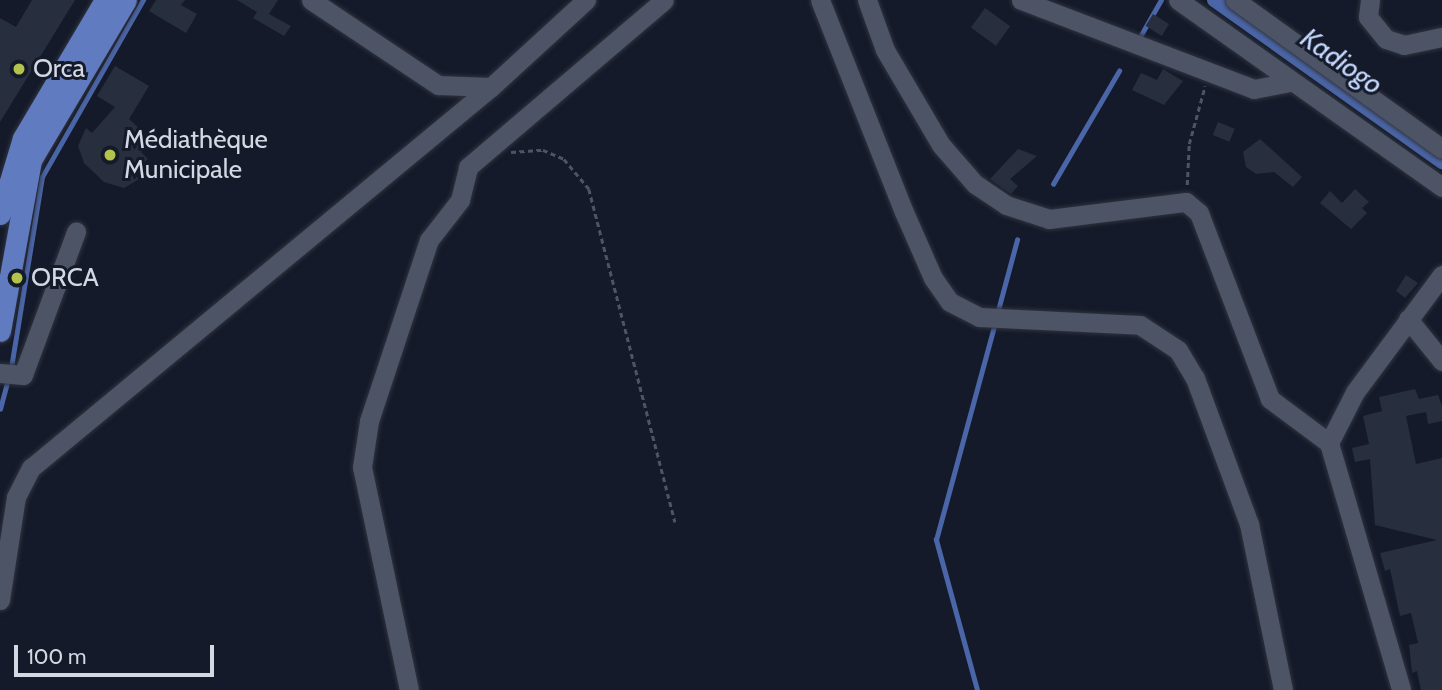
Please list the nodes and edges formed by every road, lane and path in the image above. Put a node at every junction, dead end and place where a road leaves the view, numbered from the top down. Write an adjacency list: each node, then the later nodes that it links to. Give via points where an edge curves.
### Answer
1 (106, 0): 20 (main road, via 23,138)
2 (126, 0): 24 (main road, via 32,160)
3 (311, 0): 15 (street, via 438,85)
4 (664, 0): 30 (street, via 468,167 460,200 429,240 369,421 362,467)
5 (820, 0): 31 (street, via 933,278 963,313 1140,325 1178,350 1195,378 1249,524)
6 (867, 0): 19 (street, via 885,50 941,145 975,184 1006,205 1049,219)
7 (1021, 0): 13 (street)
8 (1235, 0): 16 (street)
9 (1370, 0): 12 (street, via 1368,17 1386,39 1404,45)
10 (1179, 1): 14 (street)
11 (581, 2): 15 (street)
12 (1442, 37)
13 (1210, 72): 14 (street, via 1254,89); 19 (path, via 1189,144)
14 (1291, 82): 18 (street)
15 (491, 87): 29 (street, via 31,468 16,497)
16 (1442, 149)
17 (497, 155): 28 (path, via 543,150 579,171 589,189)
18 (1442, 187)
19 (1186, 202): 27 (street, via 1199,214 1270,399)
20 (0, 214)
21 (76, 232): 26 (street, via 23,375)
22 (1442, 275): 23 (street)
23 (1408, 319): 25 (street); 27 (street, via 1355,392)
24 (0, 331)
25 (1442, 361)
26 (7, 376)
27 (1329, 443): 32 (street)
28 (675, 522)
29 (0, 600)
30 (409, 690)
31 (1283, 690)
32 (1401, 690)

